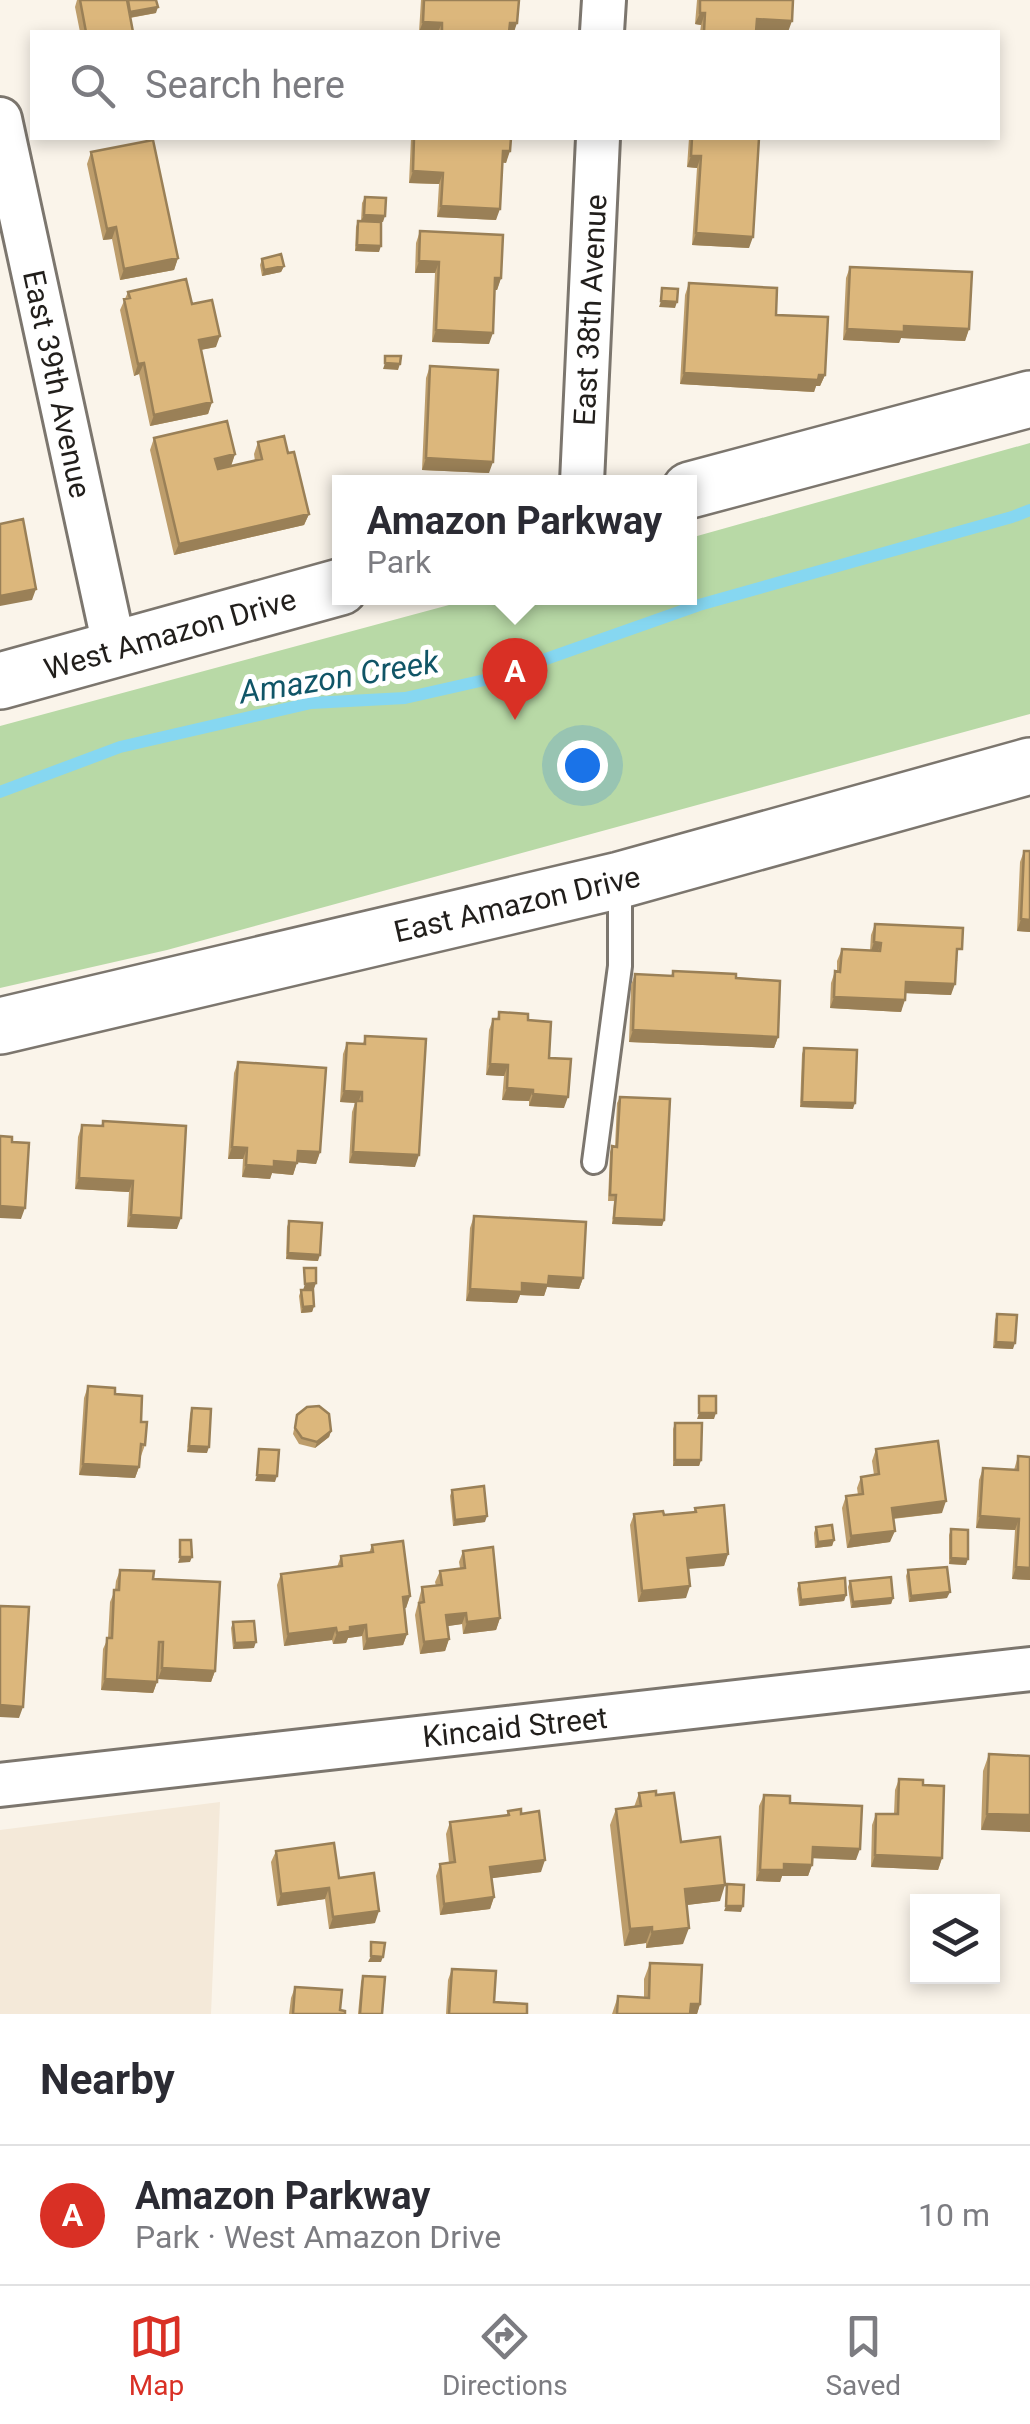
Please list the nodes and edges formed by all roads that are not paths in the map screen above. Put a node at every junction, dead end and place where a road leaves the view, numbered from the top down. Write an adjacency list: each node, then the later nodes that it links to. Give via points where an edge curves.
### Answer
1 (604, 0): 2 (street)
2 (602, 30)
3 (0, 119): 9 (street, East 39th Avenue)
4 (598, 140): 6 (street, East 38th Avenue)
5 (1030, 398): 7 (street)
6 (582, 475)
7 (697, 488)
8 (332, 589): 9 (street, West Amazon Drive)
9 (115, 650): 10 (street, West Amazon Drive)
10 (0, 681)
11 (1030, 766): 12 (street, East Amazon Drive)
12 (620, 880): 13 (street, East Amazon Drive); 14 (lane, via 620,966)
13 (0, 1026)
14 (594, 1162)
15 (1030, 1669): 16 (street, Kincaid Street)
16 (0, 1785)

